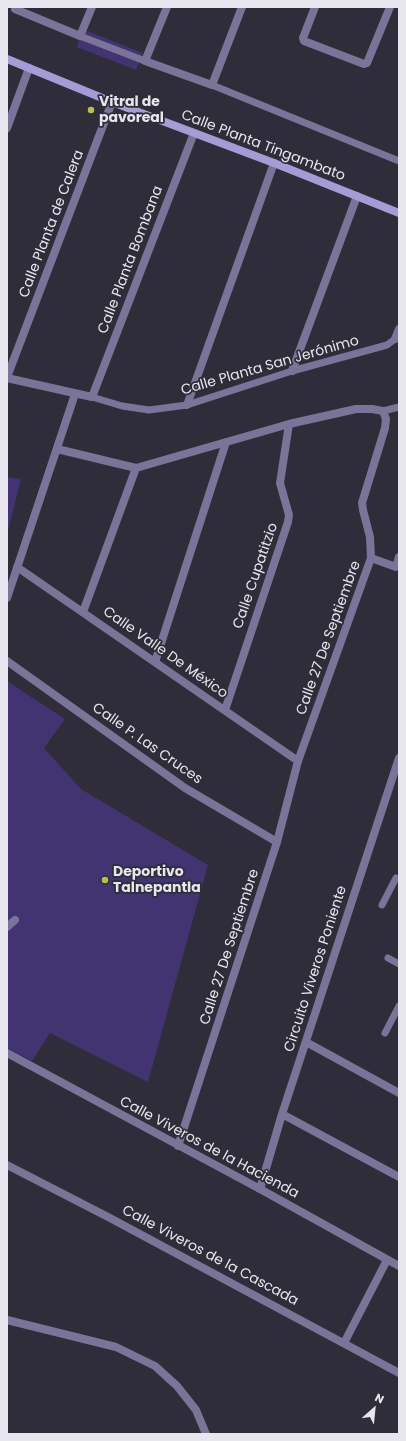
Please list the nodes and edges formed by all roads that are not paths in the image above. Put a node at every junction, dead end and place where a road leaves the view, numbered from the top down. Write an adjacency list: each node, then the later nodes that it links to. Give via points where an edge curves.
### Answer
1 (92, 7): 7 (street)
2 (167, 7): 9 (street)
3 (242, 7): 11 (street)
4 (315, 7): 5 (street, via 304,41 364,64 367,63)
5 (390, 7)
6 (14, 8): 7 (street)
7 (80, 36): 9 (street)
8 (7, 59): 10 (main road, Calle Planta Tingambato)
9 (145, 60): 11 (street)
10 (29, 68): 12 (main road, Calle Planta Tingambato); 13 (street)
11 (212, 85): 15 (street)
12 (112, 102): 14 (main road, Calle Planta Tingambato); 22 (street, Calle Planta de Calera)
13 (7, 128)
14 (194, 133): 16 (main road, Calle Planta Tingambato); 24 (street, Calle Planta Bombana)
15 (399, 161)
16 (274, 163): 17 (main road, Calle Planta Tingambato); 25 (street)
17 (357, 196): 18 (main road, Calle Planta Tingambato); 21 (street)
18 (399, 213)
19 (399, 329): 20 (street, Calle Planta San Jerónimo)
20 (395, 340): 21 (street, Calle Planta San Jerónimo, via 387,345)
21 (292, 371): 25 (street, Calle Planta San Jerónimo)
22 (7, 378): 23 (street)
23 (75, 394): 24 (street); 30 (street)
24 (92, 397): 25 (street, Calle Planta San Jerónimo, via 122,406 149,410)
25 (187, 405)
26 (399, 407): 27 (street)
27 (383, 411): 28 (street, via 372,408 356,409); 33 (street, Calle 27 De Septiembre, via 386,419 385,428 362,503 370,537)
28 (289, 424): 29 (street); 40 (street, Calle Cupatitzio, via 280,483 289,515 288,522)
29 (226, 442): 31 (street); 39 (street)
30 (57, 449): 31 (street); 34 (street)
31 (136, 468): 37 (street)
32 (399, 557): 35 (street)
33 (371, 558): 35 (street); 42 (street, Calle 27 De Septiembre)
34 (17, 567): 36 (street); 37 (street, Calle Valle De México)
35 (398, 568)
36 (7, 598)
37 (83, 612): 39 (street, Calle Valle De México)
38 (7, 661): 43 (street, Calle P. Las Cruces, via 184,788)
39 (155, 662): 40 (street, Calle Valle De México)
40 (225, 710): 42 (street, Calle Valle De México)
41 (399, 758): 52 (street, Circuito Viveros Poniente)
42 (298, 761): 43 (street, Calle 27 De Septiembre)
43 (277, 842): 56 (street, Calle 27 De Septiembre)
44 (396, 878): 45 (street)
45 (382, 904)
46 (15, 920): 47 (street)
47 (7, 927)
48 (388, 958): 49 (street)
49 (399, 964)
50 (397, 1009): 51 (street)
51 (385, 1033)
52 (306, 1042): 54 (street); 55 (street, Circuito Viveros Poniente)
53 (7, 1053): 56 (street, Calle Viveros de la Hacienda)
54 (399, 1093)
55 (282, 1114): 58 (street); 59 (street, Circuito Viveros Poniente)
56 (178, 1146): 59 (street, Calle Viveros de la Hacienda)
57 (7, 1166): 63 (street, Calle Viveros de la Cascada)
58 (399, 1177)
59 (260, 1189): 60 (street, Calle Viveros de la Hacienda)
60 (387, 1260): 61 (street, Calle Viveros de la Hacienda); 63 (street)
61 (399, 1266)
62 (7, 1320): 65 (street, via 116,1347 155,1366 177,1386 196,1410)
63 (344, 1343): 64 (street, Calle Viveros de la Cascada)
64 (399, 1373)
65 (206, 1434)

